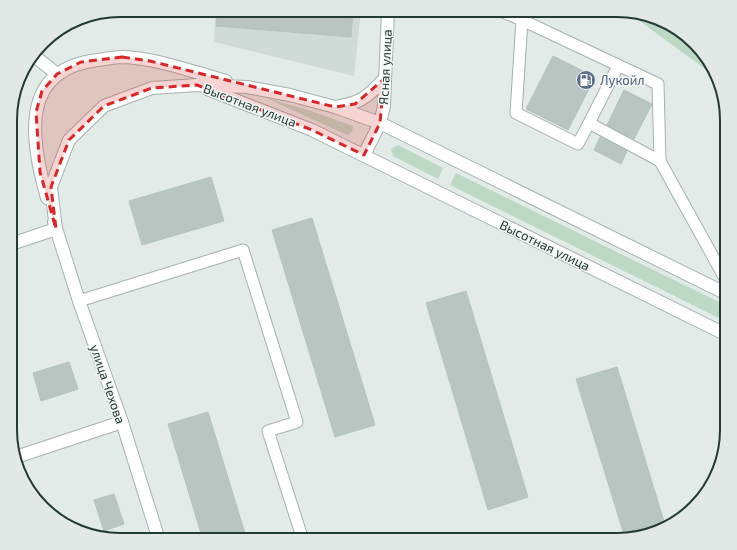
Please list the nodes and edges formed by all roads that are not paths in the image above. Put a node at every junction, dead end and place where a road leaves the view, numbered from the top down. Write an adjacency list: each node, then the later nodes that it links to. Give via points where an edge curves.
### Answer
1 (388, 17): 7 (street, Ясная улица)
2 (515, 17): 3 (lane)
3 (522, 20): 5 (lane); 12 (lane, via 516,113 578,144)
4 (37, 59): 6 (street)
5 (618, 66): 12 (lane); 14 (lane, via 658,84)
6 (57, 74): 9 (street, улица Чехова, via 81,62 122,57 150,61); 15 (street, улица Чехова, via 42,91 36,112 35,139 40,172)
7 (384, 79): 10 (street, via 374,90 354,104); 11 (street, Ясная улица, via 384,106)
8 (197, 85): 9 (street, Высотная улица); 13 (street, Высотная улица, via 305,127); 15 (street, улица Чехова, via 152,88 104,106 69,140 51,187)
9 (247, 87): 10 (street, Высотная улица)
10 (335, 107): 11 (street, Высотная улица)
11 (380, 123): 13 (street); 18 (street, Высотная улица)
12 (589, 123): 14 (lane)
13 (364, 156): 20 (street, Высотная улица)
14 (660, 161): 17 (lane)
15 (56, 229): 16 (street); 19 (street, улица Чехова)
16 (17, 242)
17 (720, 269)
18 (720, 291)
19 (79, 301): 21 (street, улица Чехова); 24 (lane, via 243,250 297,422 268,431)
20 (720, 332)
21 (122, 422): 22 (street); 23 (street, улица Чехова)
22 (21, 455)
23 (157, 533)
24 (301, 533)

